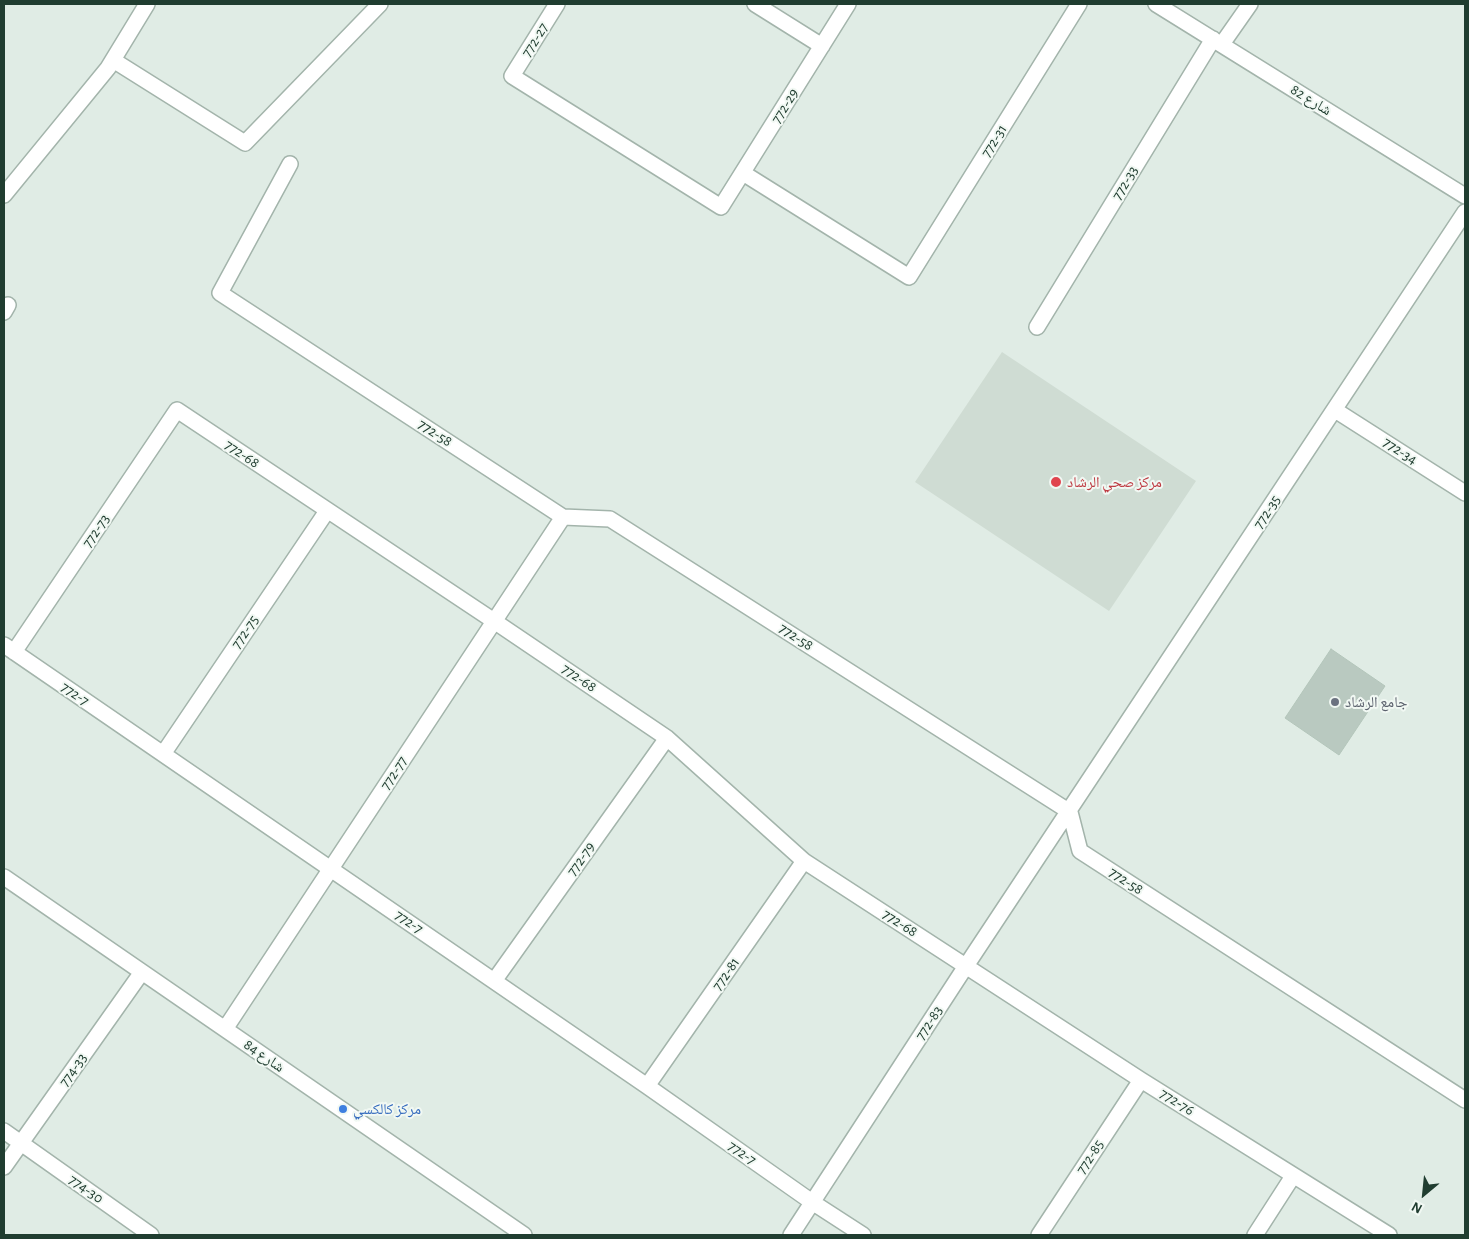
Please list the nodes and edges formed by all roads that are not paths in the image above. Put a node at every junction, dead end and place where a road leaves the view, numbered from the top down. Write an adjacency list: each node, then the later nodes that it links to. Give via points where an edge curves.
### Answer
1 (148, 4): 11 (street)
2 (380, 4): 11 (street, via 245,143)
3 (557, 4): 16 (street, 772-27, via 512,76)
4 (755, 4): 10 (street)
5 (848, 4): 10 (street, 772-29)
6 (1079, 4): 13 (street, 772-31, via 909,277)
7 (1156, 4): 9 (street, شارع 82)
8 (1250, 4): 9 (street, 772-33)
9 (1217, 42): 15 (street, شارع 82); 18 (street, 772-33)
10 (822, 46): 13 (street, 772-29)
11 (113, 60): 14 (street)
12 (290, 164): 23 (street, 772-58, via 220,293)
13 (743, 172): 16 (street, 772-29)
14 (4, 196)
15 (1465, 196)
16 (721, 207)
17 (1465, 212): 20 (street, 772-35)
18 (1037, 327)
19 (177, 410): 22 (street, 772-68); 25 (street, 772-73)
20 (1335, 410): 21 (street, 772-34); 28 (street, 772-35)
21 (1465, 493)
22 (327, 511): 24 (street, 772-68); 27 (street, 772-75)
23 (563, 517): 24 (street, 772-77); 28 (street, 772-58, via 610,519)
24 (494, 621): 26 (street, 772-68); 30 (street, 772-77)
25 (9, 649): 27 (street, 772-7)
26 (667, 738): 29 (street, 772-68); 34 (street, 772-79)
27 (163, 754): 30 (street, 772-7)
28 (1070, 812): 32 (street, 772-83); 38 (street, 772-58, via 1080,851)
29 (804, 861): 32 (street, 772-68); 37 (street, 772-81)
30 (331, 869): 34 (street, 772-7); 35 (street, 772-77)
31 (4, 877): 33 (street, شارع 84)
32 (966, 966): 36 (street, 772-76); 43 (street, 772-83)
33 (142, 972): 35 (street, شارع 84); 40 (street, 774-33)
34 (494, 981): 37 (street, 772-7)
35 (225, 1030): 45 (street, شارع 84)
36 (1141, 1080): 42 (street, 772-76); 48 (street, 772-85)
37 (647, 1086): 43 (street, 772-7)
38 (1465, 1100)
39 (4, 1131): 40 (street, 774-30)
40 (21, 1143): 41 (street, 774-33); 44 (street, 774-30)
41 (4, 1167)
42 (1293, 1176): 49 (street); 50 (street, 772-76)
43 (812, 1202): 46 (street, 772-83); 47 (street, 772-7)
44 (151, 1235)
45 (524, 1235)
46 (791, 1235)
47 (863, 1235)
48 (1039, 1235)
49 (1255, 1235)
50 (1389, 1235)

